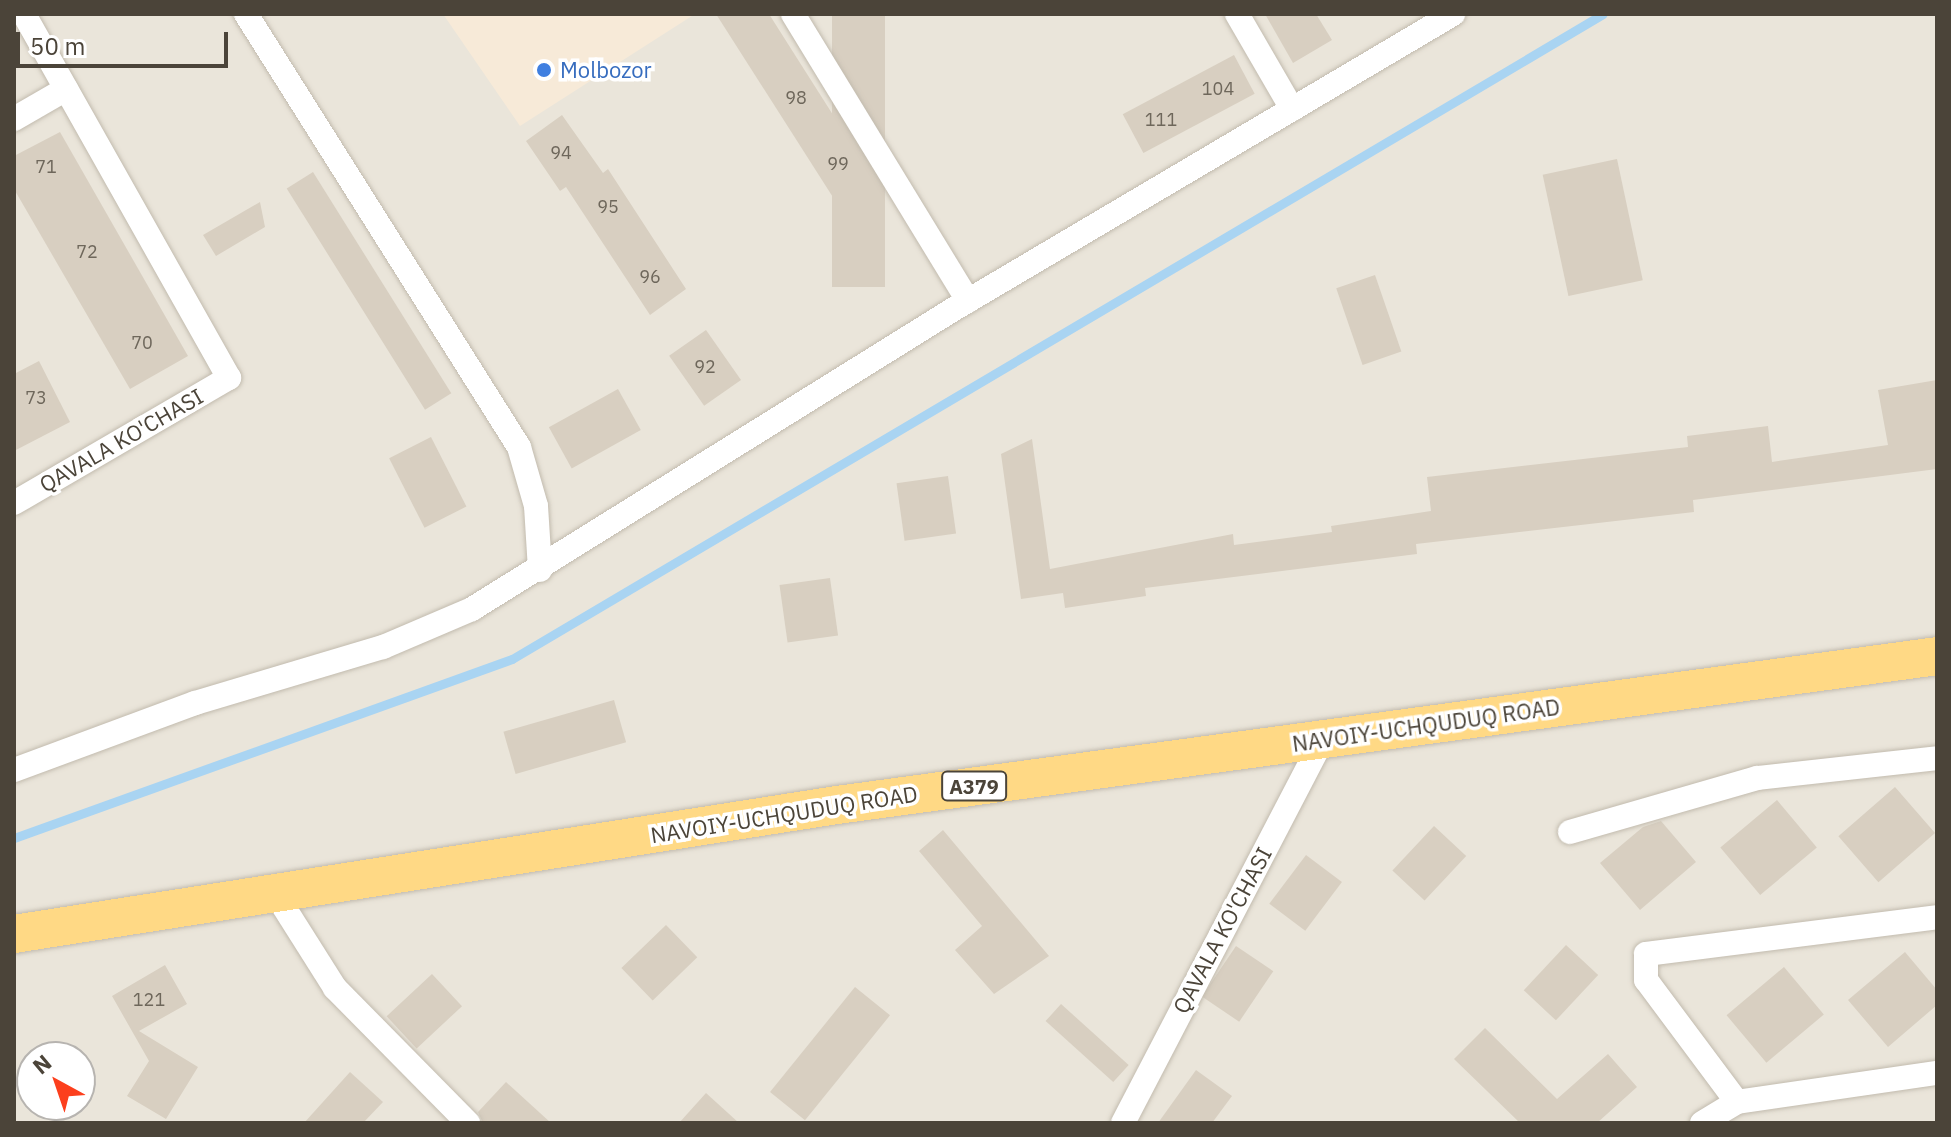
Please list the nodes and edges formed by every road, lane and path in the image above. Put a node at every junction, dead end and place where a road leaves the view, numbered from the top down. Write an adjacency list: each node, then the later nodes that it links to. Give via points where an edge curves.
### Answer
1 (24, 14): 6 (street)
2 (246, 14): 11 (street, via 519,447 536,506)
3 (793, 14): 9 (street)
4 (1237, 14): 7 (street)
5 (1453, 14): 7 (street)
6 (66, 89): 8 (street); 10 (street, QAVALA KO'CHASI, via 229,378)
7 (1292, 109): 9 (street)
8 (14, 119)
9 (968, 301): 11 (street)
10 (14, 503)
11 (540, 570): 15 (street, via 383,647 195,703)
12 (1937, 656): 13 (highway, NAVOIY-UCHQUDUQ ROAD / A379)
13 (1323, 739): 17 (highway, NAVOIY-UCHQUDUQ ROAD / A379); 23 (street, QAVALA KO'CHASI)
14 (1937, 758): 16 (street, via 1757,778)
15 (14, 770)
16 (1570, 832)
17 (275, 893): 19 (highway, NAVOIY-UCHQUDUQ ROAD / A379); 22 (street, via 335,988)
18 (1937, 917): 21 (street, via 1646,954 1646,980)
19 (14, 934)
20 (1937, 1073): 21 (street)
21 (1737, 1102): 24 (street)
22 (468, 1123)
23 (1123, 1123)
24 (1702, 1123)

